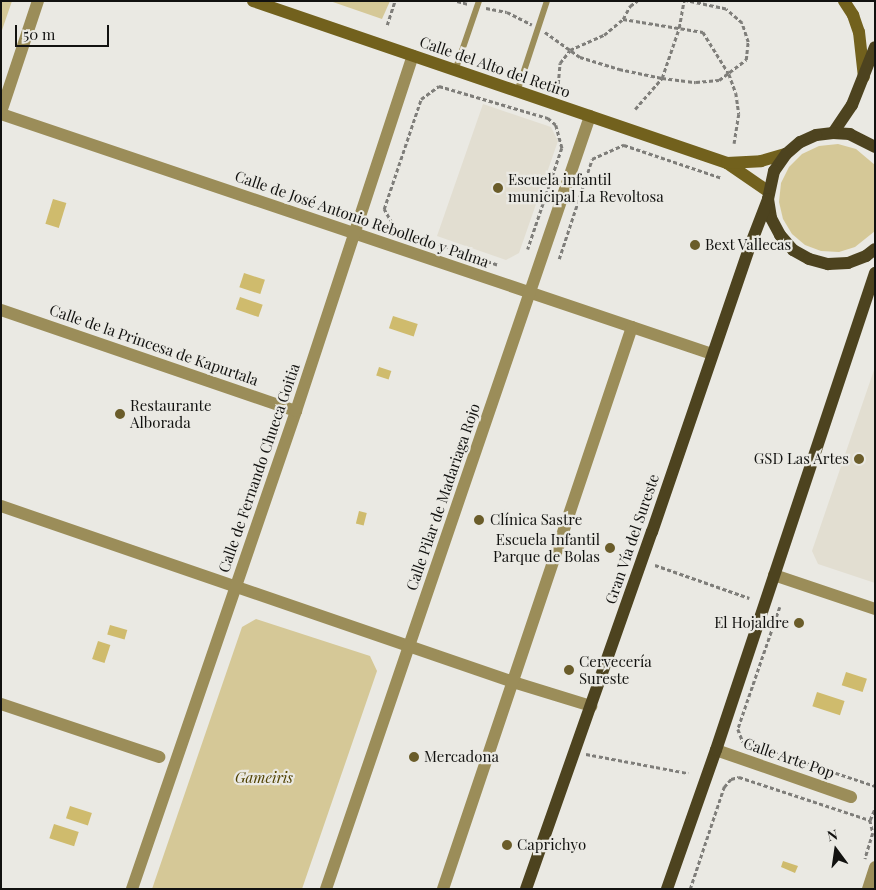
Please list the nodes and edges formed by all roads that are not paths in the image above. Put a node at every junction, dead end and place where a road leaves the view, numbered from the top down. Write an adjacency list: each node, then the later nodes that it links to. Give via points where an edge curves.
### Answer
1 (38, 1): 11 (street)
2 (254, 1): 7 (main road, Calle del Alto del Retiro)
3 (547, 1): 10 (lane)
4 (844, 1): 9 (main road, via 859,32)
5 (478, 4): 8 (lane)
6 (875, 47): 9 (main road)
7 (413, 56): 8 (main road, Calle del Alto del Retiro); 18 (street, Calle de Fernando Chueca Goitia)
8 (455, 71): 10 (main road, Calle del Alto del Retiro)
9 (864, 78): 13 (main road, via 852,105)
10 (517, 92): 12 (main road, Calle del Alto del Retiro)
11 (1, 113): 18 (street, Calle de José Antonio Rebolledo y Palma)
12 (590, 116): 16 (main road, Calle del Alto del Retiro); 21 (street, Calle Pilar de Madariaga Rojo)
13 (833, 132): 14 (main road, via 850,134); 15 (main road, via 800,142)
14 (875, 147)
15 (786, 154): 16 (main road, Calle del Alto del Retiro, via 761,161); 17 (main road, Gran Vía del Sureste, via 774,171)
16 (727, 163): 17 (main road, Calle del Alto del Retiro)
17 (768, 196): 19 (main road, via 771,218 780,235 793,250 809,259 828,264 848,263); 24 (main road, Gran Vía del Sureste)
18 (353, 232): 21 (street, Calle de José Antonio Rebolledo y Palma); 25 (street, Calle de Fernando Chueca Goitia)
19 (875, 249)
20 (875, 273): 27 (main road)
21 (530, 293): 23 (street, Calle de José Antonio Rebolledo y Palma); 30 (street, Calle Pilar de Madariaga Rojo)
22 (1, 310): 25 (street, Calle de la Princesa de Kapurtala)
23 (632, 327): 24 (street, Calle de José Antonio Rebolledo y Palma); 31 (street)
24 (712, 354): 33 (main road, Gran Vía del Sureste)
25 (296, 411): 28 (street, Calle de Fernando Chueca Goitia)
26 (1, 506): 28 (street)
27 (774, 575): 29 (street); 34 (main road)
28 (236, 586): 30 (street); 38 (street, Calle de Fernando Chueca Goitia)
29 (875, 609)
30 (409, 646): 31 (street); 39 (street, Calle Pilar de Madariaga Rojo)
31 (513, 682): 33 (street); 40 (street)
32 (1, 704): 35 (street)
33 (591, 706): 41 (main road, Gran Vía del Sureste)
34 (716, 750): 36 (street, Calle Arte Pop); 42 (main road)
35 (159, 757)
36 (851, 797)
37 (870, 864): 43 (street)
38 (132, 889)
39 (326, 889)
40 (443, 889)
41 (526, 889)
42 (667, 889)
43 (868, 889)

